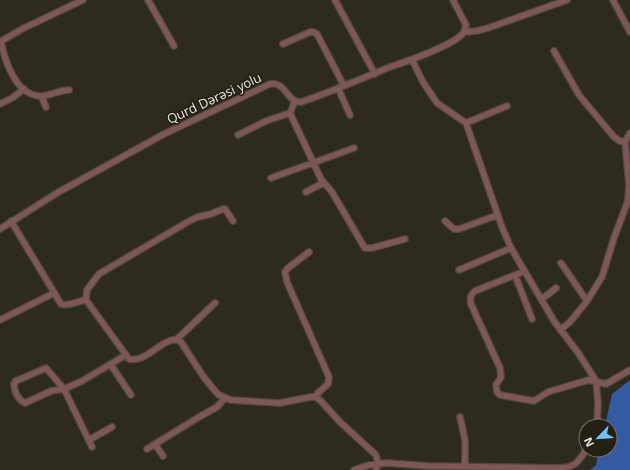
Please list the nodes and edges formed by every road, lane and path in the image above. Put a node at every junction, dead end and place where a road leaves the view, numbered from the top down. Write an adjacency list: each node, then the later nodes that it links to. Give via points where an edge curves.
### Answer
1 (83, 0): 9 (street)
2 (148, 0): 11 (street)
3 (335, 0): 14 (street)
4 (453, 0): 7 (street, via 466,25)
5 (567, 0): 7 (street, via 488,28)
6 (613, 0): 8 (street)
7 (464, 32): 13 (street, via 454,40)
8 (630, 32)
9 (0, 42): 16 (street, via 10,71)
10 (283, 44): 15 (street, via 314,32)
11 (174, 46)
12 (554, 51): 28 (street, via 579,94 614,137)
13 (412, 60): 14 (street); 25 (street, via 437,103)
14 (375, 74): 15 (street)
15 (341, 87): 19 (street); 24 (street)
16 (24, 89): 18 (street); 20 (street)
17 (69, 90): 18 (street)
18 (41, 96): 22 (street)
19 (295, 102): 23 (street); 35 (street, Qurd Dərəsi yolu, via 281,86 270,84 164,134)
20 (0, 104)
21 (507, 106): 25 (street)
22 (46, 107)
23 (290, 113): 27 (street); 30 (street)
24 (350, 115)
25 (466, 124): 34 (street)
26 (630, 133): 28 (street)
27 (238, 134)
28 (625, 142): 50 (street, via 628,201 602,277)
29 (354, 148): 30 (street)
30 (313, 162): 31 (street); 32 (street)
31 (271, 178)
32 (323, 183): 33 (street); 39 (street, via 332,192 366,248)
33 (306, 192)
34 (498, 215): 37 (street, via 458,229 454,229); 40 (street)
35 (11, 221): 38 (street, Qurd Dərəsi yolu); 47 (street)
36 (234, 221): 49 (street, via 225,209 191,220 99,274 87,290)
37 (445, 221)
38 (0, 227)
39 (405, 239)
40 (511, 248): 43 (street); 44 (street)
41 (309, 252): 62 (street, via 285,272 287,282 329,377 328,384)
42 (561, 263): 50 (street)
43 (459, 270)
44 (525, 271): 45 (street); 48 (street)
45 (515, 275): 52 (street); 59 (street, via 475,291 470,298 500,368 501,377 496,385 497,392 500,395 534,401 544,393 584,381)
46 (556, 288): 48 (street)
47 (54, 293): 49 (street, via 61,304 65,305); 53 (street)
48 (542, 299): 54 (street)
49 (86, 300): 56 (street)
50 (587, 301): 54 (street)
51 (215, 303): 55 (street)
52 (532, 319)
53 (0, 320)
54 (560, 330): 59 (street)
55 (177, 339): 56 (street, via 167,342 139,360 129,359); 63 (street, via 215,391)
56 (126, 355): 57 (street)
57 (111, 365): 60 (street); 61 (street)
58 (630, 370): 59 (street, via 606,384)
59 (596, 381): 65 (street)
60 (64, 388): 60 (street, via 25,402 19,399 14,384 46,368); 67 (street)
61 (131, 394)
62 (315, 397): 63 (street, via 280,403); 73 (street, via 372,451)
63 (225, 398): 68 (street, via 217,407)
64 (460, 417): 74 (street, via 465,440)
65 (597, 418)
66 (112, 427): 67 (street)
67 (89, 440): 69 (street)
68 (155, 444): 70 (street); 71 (street)
69 (92, 447)
70 (147, 449)
71 (163, 456)
72 (580, 458): 74 (street, via 570,468)
73 (378, 463): 75 (street); 76 (street); 77 (street)
74 (464, 467): 75 (street)
75 (428, 468)
76 (354, 470)
77 (376, 470)

